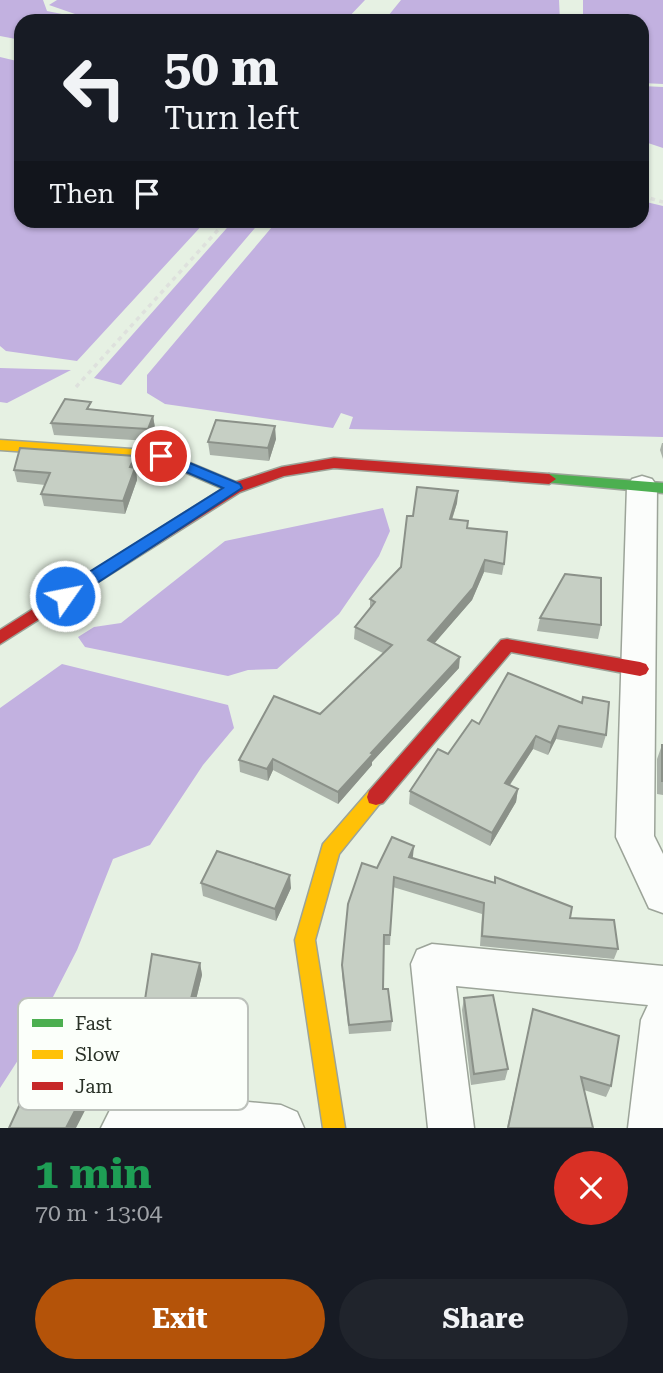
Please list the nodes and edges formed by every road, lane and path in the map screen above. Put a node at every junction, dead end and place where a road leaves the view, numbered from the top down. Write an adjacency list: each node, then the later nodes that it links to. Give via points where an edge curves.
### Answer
1 (220, 228): 2 (path)
2 (76, 387)
3 (0, 444): 5 (street, via 161,456)
4 (653, 487): 5 (street, via 334,463 282,472); 7 (street)
5 (235, 488): 6 (street)
6 (0, 638)
7 (640, 669): 8 (street, via 635,836); 13 (street, via 507,645 330,850 305,940)
8 (663, 895)
9 (663, 986): 14 (street, via 432,964)
10 (663, 1020): 15 (street)
11 (124, 1128): 12 (street, via 132,1114)
12 (281, 1128)
13 (334, 1128)
14 (451, 1128)
15 (650, 1128)

